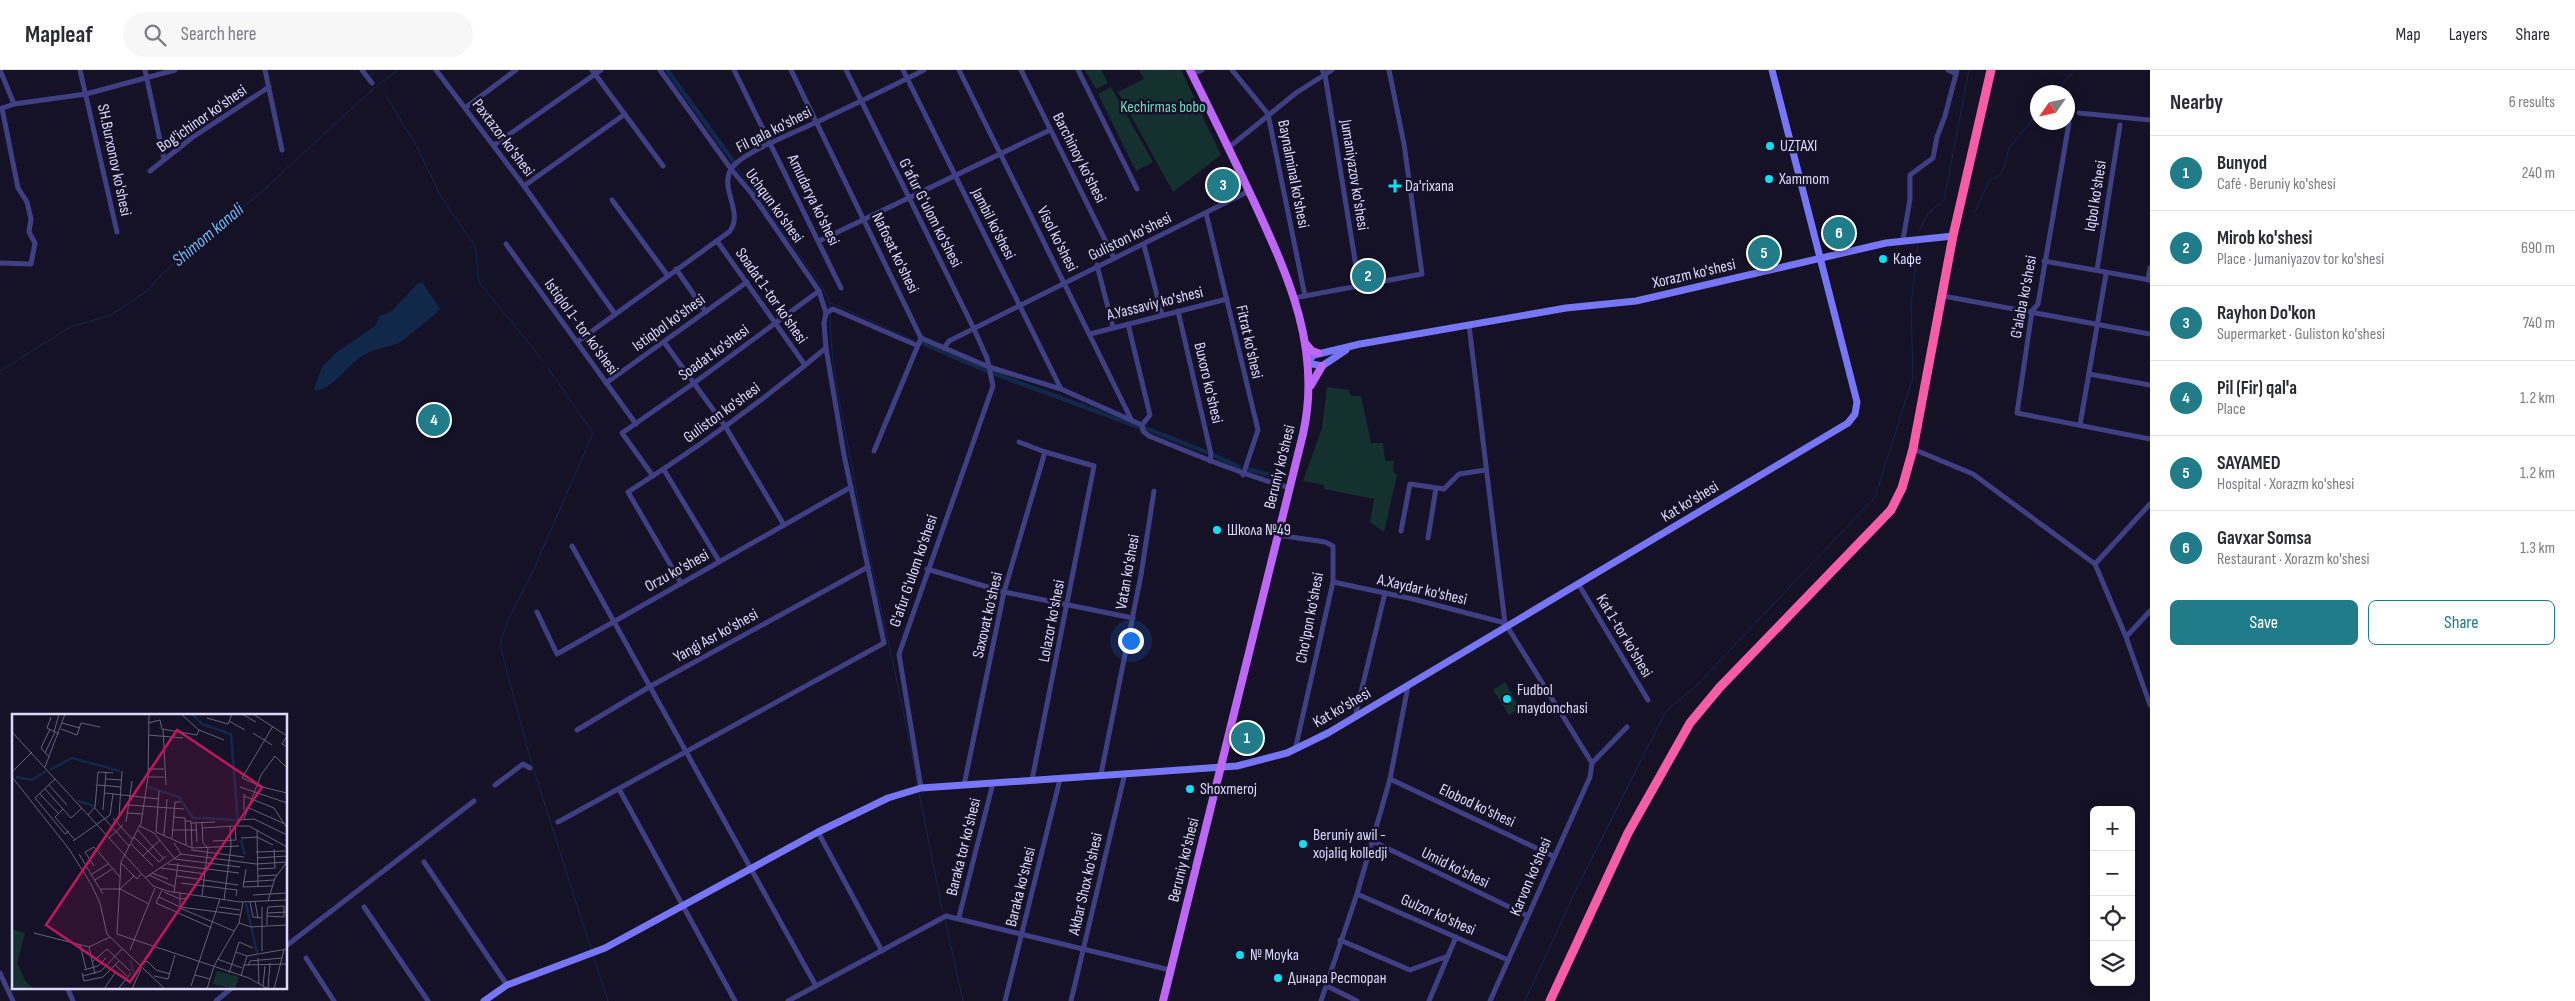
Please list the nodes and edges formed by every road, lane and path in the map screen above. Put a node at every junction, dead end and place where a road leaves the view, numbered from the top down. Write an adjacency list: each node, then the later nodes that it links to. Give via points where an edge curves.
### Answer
1 (0, 70): 36 (street)
2 (80, 70): 34 (street, SH.Burxonov ko'shesi)
3 (145, 70): 30 (street)
4 (175, 70): 30 (street)
5 (265, 70): 33 (street, Bog'ichinor ko'shesi)
6 (362, 70): 32 (street)
7 (436, 70): 38 (street, Paxtazor ko'shesi)
8 (516, 70): 38 (street)
9 (601, 70): 26 (street)
10 (660, 70): 54 (street, Uchqun ko'shesi)
11 (734, 70): 47 (street, Amudarya ko'shesi)
12 (791, 70): 43 (street, Nafosat ko'shesi)
13 (846, 70): 35 (street, Gʻafur Gʻulom ko'shesi)
14 (903, 70): 31 (street, Jambil ko'shesi)
15 (924, 70): 31 (street, Fil qala ko'shesi)
16 (958, 70): 51 (street, Visol ko'shesi)
17 (1021, 70): 45 (street, Barchinoy ko'shesi)
18 (1078, 70): 58 (street)
19 (1202, 70): 27 (street)
20 (1232, 70): 41 (street, Baynalminal ko'shesi)
21 (1332, 70): 28 (street)
22 (1389, 70): 84 (street, via 1404,144 1422,274)
23 (1772, 70): 72 (street, Kat ko'shesi)
24 (1948, 70): 29 (street)
25 (1991, 70): 65 (highway)
26 (594, 72): 40 (street); 48 (street)
27 (1191, 72): 49 (main road, Beruniy ko'shesi)
28 (1323, 72): 41 (street); 84 (street, Jumaniyazov ko'shesi)
29 (1956, 72): 66 (street, via 1933,158 1910,175 1910,199)
30 (146, 77): 34 (street); 52 (street)
31 (907, 78): 35 (street, Fil qala ko'shesi); 56 (street, Jambil ko'shesi)
32 (372, 83)
33 (269, 87): 50 (street, Bog'ichinor ko'shesi); 52 (street, Bog'ichinor ko'shesi)
34 (86, 94): 36 (street); 64 (street, SH.Burxonov ko'shesi)
35 (861, 101): 43 (street, Fil qala ko'shesi); 60 (street, Gʻafur Gʻulom ko'shesi)
36 (14, 104): 37 (street)
37 (1, 108): 74 (street, via 18,188 28,202 29,232 35,243 31,264)
38 (464, 108): 48 (street, Paxtazor ko'shesi)
39 (2079, 113): 42 (street)
40 (625, 114): 53 (street); 57 (street)
41 (1268, 114): 49 (street); 87 (street, Baynalminal ko'shesi)
42 (2150, 120)
43 (818, 122): 47 (street, Fil qala ko'shesi); 63 (street, Nafosat ko'shesi)
44 (2120, 125): 78 (street, Iqbol ko'shesi)
45 (1050, 130): 51 (street); 71 (street, Barchinoy ko'shesi)
46 (2068, 130): 73 (street, G'alaba ko'shesi)
47 (771, 143): 54 (street, Fil qala ko'shesi); 68 (street, Amudarya ko'shesi)
48 (494, 145): 57 (street, Paxtazor ko'shesi)
49 (1228, 148): 59 (main road, Beruniy ko'shesi)
50 (282, 150)
51 (1000, 153): 56 (street); 83 (street, Visol ko'shesi)
52 (164, 159): 55 (street, Bog'ichinor ko'shesi)
53 (663, 166)
54 (731, 170): 67 (street, Fil qala ko'shesi, via 728,181 736,217 729,232); 86 (street, Uchqun ko'shesi, via 752,194)
55 (150, 171)
56 (955, 177): 60 (street); 91 (street, Jambil ko'shesi)
57 (524, 186): 96 (street, Paxtazor ko'shesi)
58 (1138, 189)
59 (1249, 191): 62 (street, Guliston ko'shesi); 89 (main road, Beruniy ko'shesi, via 1282,262)
60 (908, 199): 63 (street); 103 (street, Gʻafur Gʻulom ko'shesi)
61 (612, 200): 80 (street)
62 (1206, 213): 70 (street, Guliston ko'shesi); 90 (street, Fitrat ko'shesi)
63 (864, 219): 68 (street); 106 (street, Nafosat ko'shesi)
64 (117, 232)
65 (1953, 236): 66 (street, Xorazm ko'shesi); 88 (highway)
66 (1903, 240): 72 (street, Xorazm ko'shesi)
67 (717, 241): 77 (street, Fil qala ko'shesi); 82 (street, Soadat 1-tor ko'shesi)
68 (819, 241): 85 (street, Amudarya ko'shesi)
69 (506, 244): 107 (street, Istiqlol 1- tor ko'shesi)
70 (1144, 245): 71 (street, Guliston ko'shesi); 97 (street)
71 (1114, 258): 75 (street, Guliston ko'shesi)
72 (1818, 258): 101 (street, Xorazm ko'shesi, via 1636,301 1566,308); 156 (street, Kat ko'shesi, via 1857,402 1855,414 1848,423)
73 (2044, 261): 78 (street); 93 (street, G'alaba ko'shesi, via 2038,304)
74 (0, 263)
75 (1097, 266): 83 (street, Guliston ko'shesi); 102 (street)
76 (2150, 268): 81 (street)
77 (676, 269): 80 (street, Fil qala ko'shesi); 94 (street)
78 (2097, 270): 79 (street)
79 (2106, 274): 81 (street); 100 (street)
80 (668, 276): 96 (street, Fil qala ko'shesi)
81 (2149, 280)
82 (747, 282): 94 (street, Istiqbol ko'shesi); 98 (street, Soadat 1-tor ko'shesi)
83 (1065, 284): 91 (street, Guliston ko'shesi); 104 (street, Visol ko'shesi)
84 (1359, 285): 87 (street)
85 (841, 288)
86 (819, 291): 95 (street, Uchqun ko'shesi); 98 (street, Soadat ko'shesi)
87 (1305, 296): 89 (street)
88 (1944, 296): 93 (street); 132 (highway)
89 (1294, 298): 109 (main road, Beruniy ko'shesi)
90 (1226, 299): 92 (street, A.Yassaviy ko'shesi); 138 (street, Fitrat ko'shesi, via 1258,430)
91 (1020, 307): 103 (street, Guliston ko'shesi); 124 (street, Jambil ko'shesi)
92 (1178, 311): 97 (street, A.Yassaviy ko'shesi); 135 (street, Buxoro ko'shesi)
93 (2032, 311): 100 (street); 128 (street, G'alaba ko'shesi, via 2017,413)
94 (706, 312): 108 (street, Istiqbol ko'shesi)
95 (826, 312): 110 (street, via 833,310); 111 (street)
96 (615, 314): 107 (street, Fil qala ko'shesi)
97 (1162, 315): 99 (street, A.Yassaviy ko'shesi)
98 (776, 323): 116 (street, Soadat 1-tor ko'shesi); 121 (street, Soadat ko'shesi)
99 (1128, 324): 102 (street, A.Yassaviy ko'shesi); 127 (street, via 1150,415)
100 (2097, 324): 105 (street); 119 (street)
101 (1469, 325): 113 (street, Xorazm ko'shesi); 137 (street)
102 (1113, 327): 104 (street, A.Yassaviy ko'shesi)
103 (974, 329): 112 (street, Guliston ko'shesi, via 949,341); 118 (street, Gʻafur Gʻulom ko'shesi)
104 (1090, 334): 125 (street, Visol ko'shesi)
105 (2150, 334)
106 (921, 338): 110 (street); 112 (street)
107 (577, 342): 120 (street, Istiqlol 1- tor ko'shesi)
108 (664, 342): 120 (street, Istiqbol ko'shesi); 121 (street)
109 (1305, 343): 114 (main road); 115 (main road, Beruniy ko'shesi)
110 (916, 345): 133 (street)
111 (826, 348): 116 (street, Guliston ko'shesi); 140 (street)
112 (944, 348): 118 (street)
113 (1348, 348): 114 (street, Xorazm ko'shesi); 117 (street)
114 (1318, 354): 115 (street)
115 (1308, 362): 117 (street); 123 (main road, Beruniy ko'shesi)
116 (805, 366): 129 (street, Guliston ko'shesi)
117 (1322, 366): 123 (main road)
118 (989, 367): 124 (street); 153 (street, G'afur G'ulom ko'shesi, via 993,386)
119 (2089, 374): 122 (street); 128 (street)
120 (606, 383): 126 (street, Istiqlol 1- tor ko'shesi)
121 (694, 384): 126 (street, Soadat ko'shesi); 129 (street)
122 (2150, 385)
123 (1310, 386): 141 (main road, Beruniy ko'shesi, via 1309,409)
124 (1061, 389): 125 (street)
125 (1131, 419): 127 (street)
126 (636, 424): 139 (street, Soadat ko'shesi, via 622,432)
127 (1142, 425): 135 (street, via 1148,436)
128 (2080, 425): 130 (street, G'alaba ko'shesi)
129 (726, 426): 136 (street, Guliston ko'shesi); 145 (street)
130 (2150, 439)
131 (1019, 442): 134 (street)
132 (1913, 450): 151 (street, via 1973,474); 231 (highway, via 1902,488 1891,510 1720,687 1690,724 1628,832)
133 (874, 451)
134 (1045, 452): 157 (street, Saxovat ko'shesi); 159 (street, Lolazor ko'shesi, via 1094,466)
135 (1210, 461): 138 (street)
136 (664, 470): 139 (street, Guliston ko'shesi); 150 (street)
137 (1486, 470): 142 (street, via 1459,474 1444,489); 164 (street)
138 (1243, 475): 141 (street)
139 (653, 476): 155 (street, Guliston ko'shesi, via 628,492)
140 (850, 487): 145 (street, Orzu ko'shesi); 152 (street)
141 (1290, 488): 147 (main road, Beruniy ko'shesi)
142 (1436, 488): 146 (street, via 1410,484); 148 (street)
143 (1154, 491): 162 (street, Vatan ko'shesi)
144 (2150, 504): 151 (street)
145 (784, 525): 150 (street, Orzu ko'shesi)
146 (1401, 531)
147 (1278, 535): 154 (street, Cho'lpon ko'shesi, via 1333,546); 176 (main road, Beruniy ko'shesi)
148 (1428, 538)
149 (572, 546): 163 (street)
150 (719, 561): 155 (street, Orzu ko'shesi)
151 (2095, 564): 165 (street)
152 (868, 567): 167 (street, Yangi Asr ko'shesi); 174 (street, via 884,643)
153 (927, 569): 157 (street); 186 (street, G'afur G'ulom ko'shesi, via 899,654)
154 (1333, 582): 158 (street, A.Xaydar ko'shesi); 173 (street, Cho'lpon ko'shesi)
155 (681, 583): 163 (street, Orzu ko'shesi)
156 (1579, 585): 164 (street, Kat ko'shesi); 168 (street, Kat 1-tor ko'shesi)
157 (1004, 592): 159 (street); 185 (street, Saxovat ko'shesi)
158 (1385, 593): 164 (street, A.Xaydar ko'shesi); 170 (street)
159 (1068, 606): 162 (street); 182 (street, Lolazor ko'shesi)
160 (2150, 611): 165 (street)
161 (537, 612): 163 (street, Orzu ko'shesi, via 557,654)
162 (1133, 618): 179 (street, Vatan ko'shesi)
163 (614, 620): 167 (street)
164 (1506, 625): 166 (street, Kat ko'shesi); 175 (street)
165 (2126, 637): 169 (street)
166 (1408, 686): 170 (street, Kat ko'shesi); 181 (street)
167 (649, 687): 172 (street, Yangi Asr ko'shesi); 174 (street)
168 (1648, 700)
169 (2150, 705)
170 (1355, 717): 173 (street, Kat ko'shesi)
171 (1627, 728): 175 (street)
172 (577, 730)
173 (1295, 750): 176 (street, Kat ko'shesi, via 1265,760)
174 (684, 752): 187 (street); 194 (street)
175 (1592, 763): 192 (street, Karvon ko'shesi, via 1590,777)
176 (1222, 767): 178 (street, Kat ko'shesi); 209 (main road, Beruniy ko'shesi)
177 (530, 768): 184 (street, via 523,764)
178 (1126, 772): 179 (street, Kat ko'shesi); 204 (street, Akbar Shox ko'shesi)
179 (1101, 774): 180 (street, Kat ko'shesi)
180 (1060, 778): 182 (street, Kat ko'shesi); 200 (street, Baraka ko'shesi)
181 (1390, 779): 191 (street); 192 (street, Elobod ko'shesi)
182 (1032, 780): 183 (street, Kat ko'shesi)
183 (993, 784): 185 (street, Kat ko'shesi); 199 (street, Baraka tor ko'shesi)
184 (495, 785)
185 (964, 786): 186 (street, Kat ko'shesi)
186 (921, 788): 190 (street, Kat ko'shesi, via 888,798)
187 (619, 789): 189 (street); 196 (street)
188 (474, 801): 203 (street)
189 (558, 822)
190 (818, 832): 194 (street, Kat ko'shesi); 205 (street)
191 (1372, 841): 195 (street); 198 (street, Umid ko'shesi)
192 (1553, 856): 198 (street, Karvon ko'shesi)
193 (424, 862): 211 (street)
194 (751, 869): 196 (street, Kat ko'shesi); 212 (street)
195 (1358, 894): 201 (street, Gulzor ko'shesi); 202 (street)
196 (684, 906): 211 (street, Kat ko'shesi, via 601,951); 222 (street)
197 (364, 907): 220 (street)
198 (1528, 916): 208 (street, Karvon ko'shesi)
199 (959, 917): 200 (street); 205 (street, via 946,916 936,920)
200 (1022, 934): 204 (street); 224 (street, Baraka ko'shesi)
201 (1456, 938): 206 (street); 208 (street, Gulzor ko'shesi)
202 (1340, 940): 206 (street, via 1410,970); 213 (street)
203 (288, 944)
204 (1083, 950): 209 (street); 225 (street, Akbar Shox ko'shesi)
205 (882, 952): 212 (street)
206 (1448, 956): 229 (street)
207 (306, 958): 219 (street)
208 (1508, 960): 230 (street, Karvon ko'shesi)
209 (1170, 970): 226 (main road, Beruniy ko'shesi)
210 (0, 973): 216 (street)
211 (507, 985): 221 (street, Kat ko'shesi)
212 (816, 986): 223 (street)
213 (1327, 986): 227 (street); 228 (street)
214 (67, 988): 217 (street)
215 (232, 988): 218 (street)
216 (13, 1001)
217 (73, 1001)
218 (216, 1001)
219 (334, 1001)
220 (428, 1001)
221 (484, 1001)
222 (735, 1001)
223 (788, 1001)
224 (1005, 1001)
225 (1071, 1001)
226 (1163, 1001)
227 (1321, 1001)
228 (1357, 1001)
229 (1429, 1001)
230 (1490, 1001)
231 (1550, 1001)

